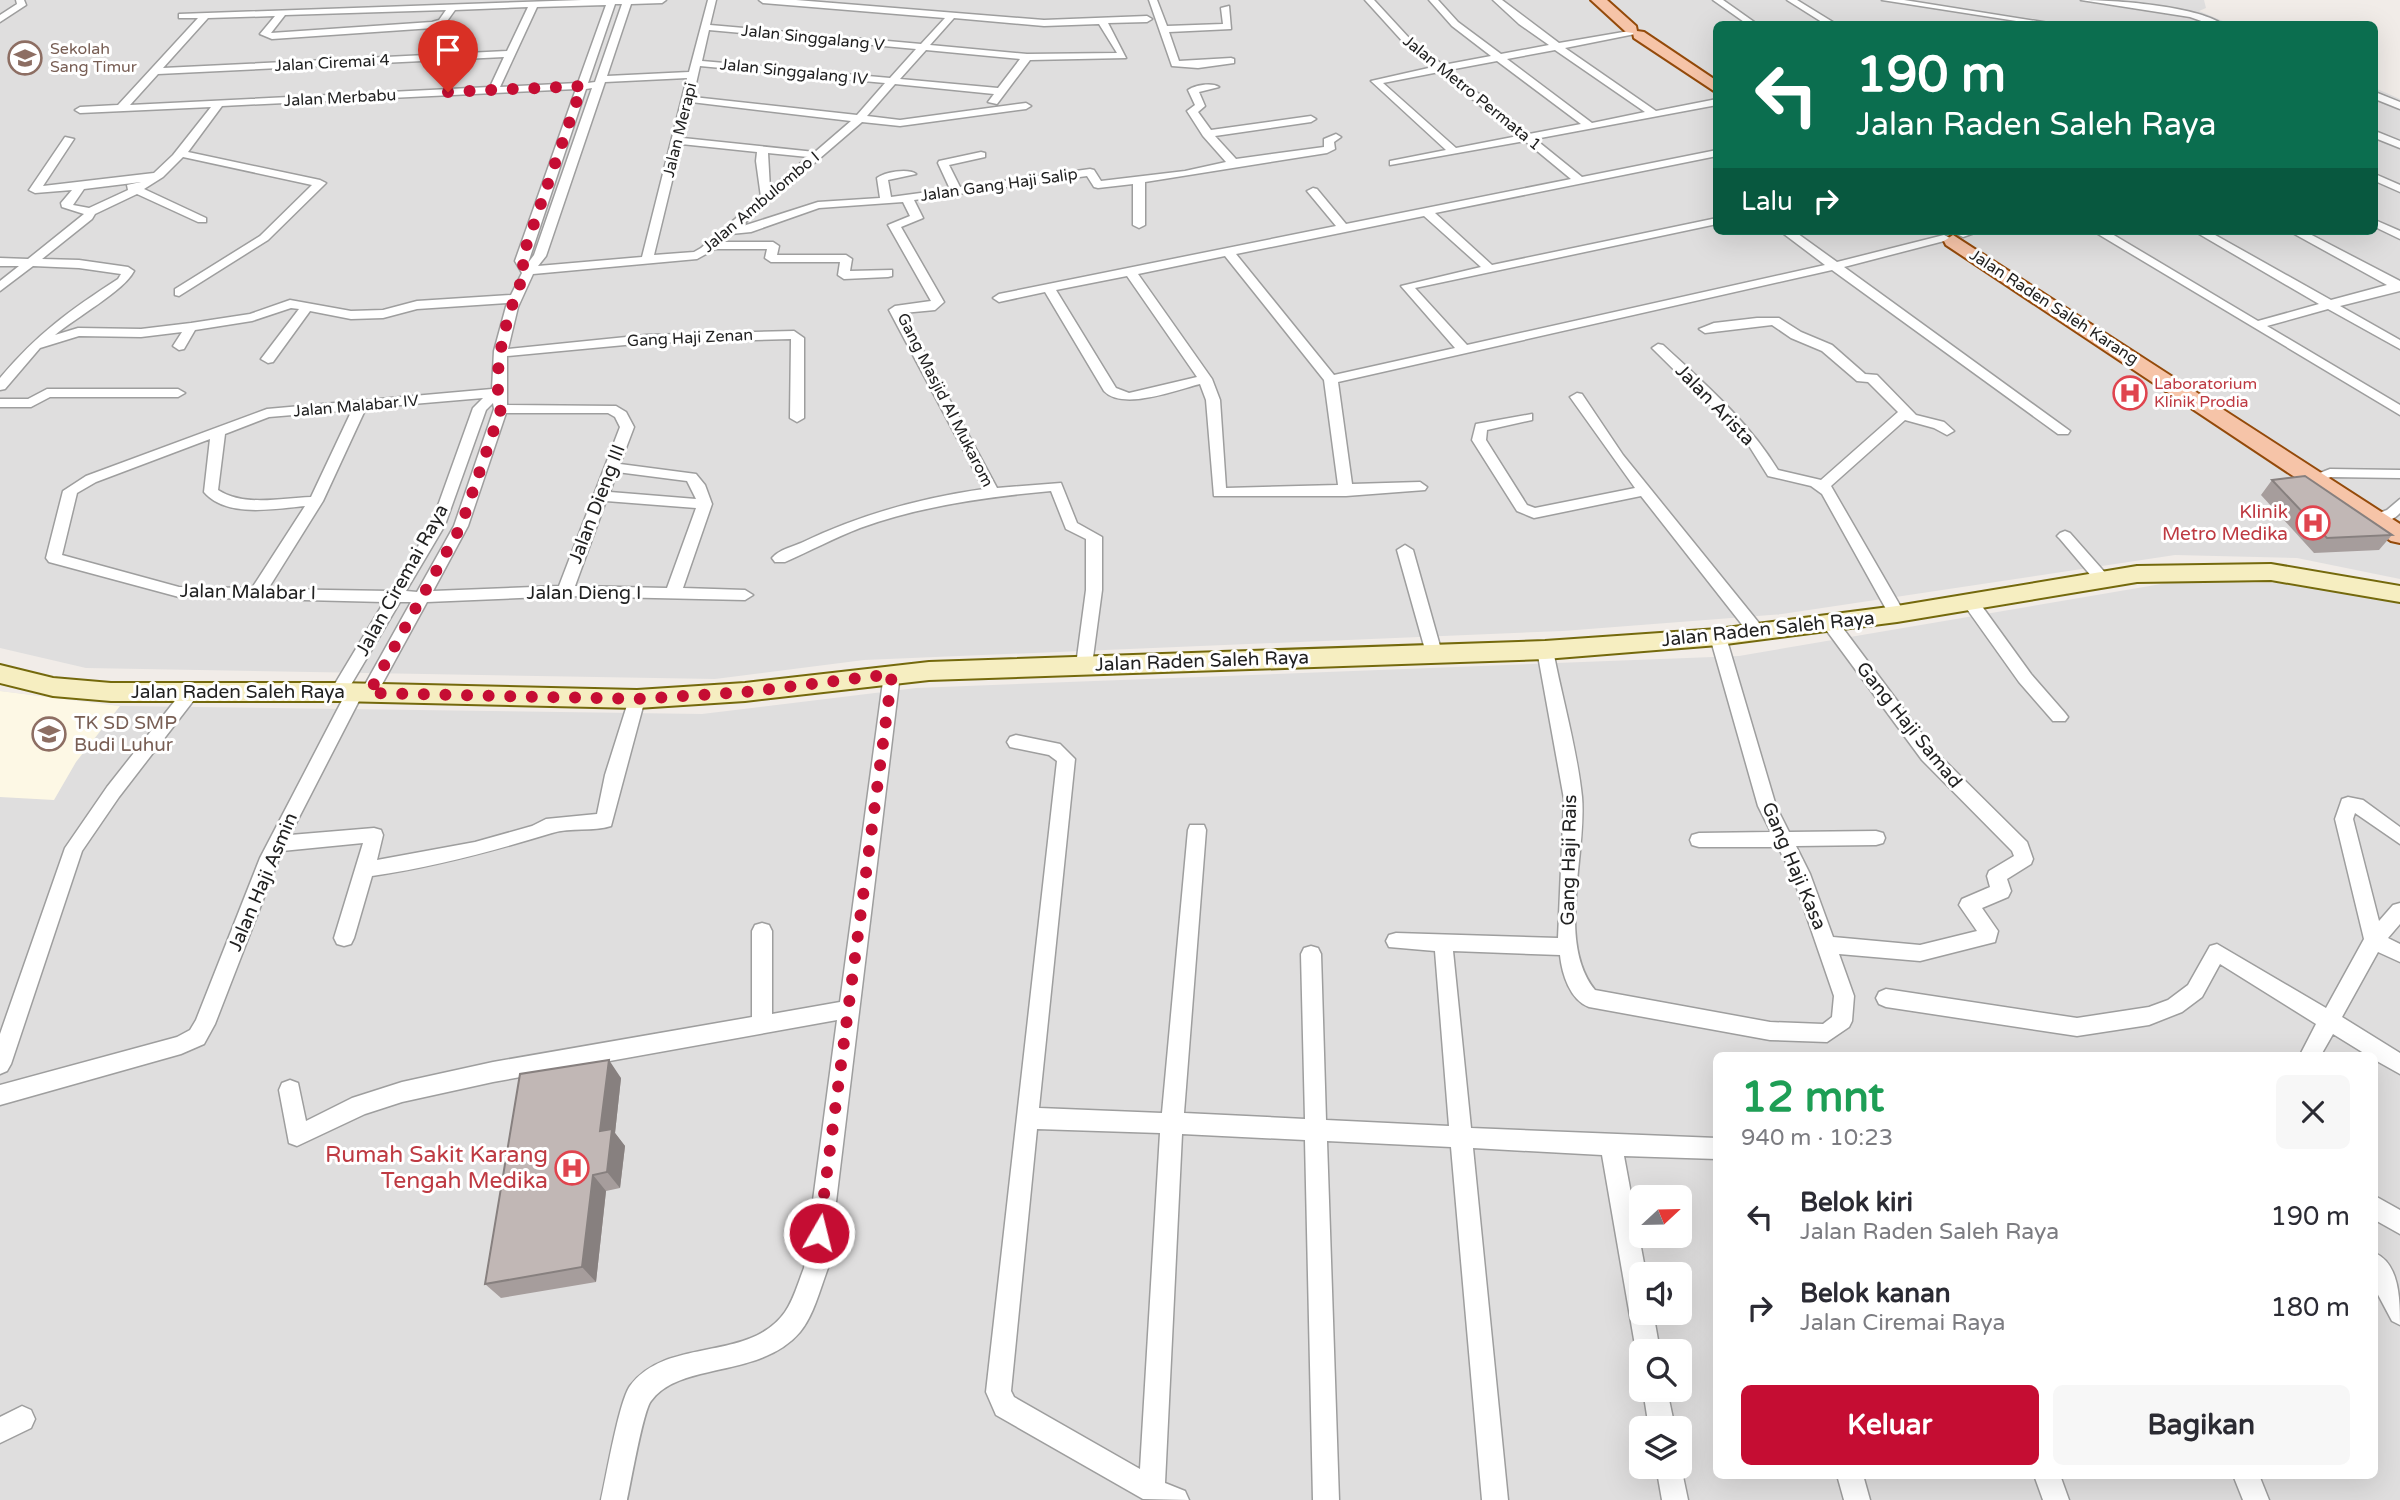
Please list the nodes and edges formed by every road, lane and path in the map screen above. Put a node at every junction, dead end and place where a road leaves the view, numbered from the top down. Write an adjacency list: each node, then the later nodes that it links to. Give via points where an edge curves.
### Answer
1 (20, 0): 24 (street, via 22,5)
2 (662, 0): 16 (street)
3 (712, 0): 31 (street, Jalan Merapi)
4 (763, 0): 21 (street)
5 (1153, 0): 32 (street)
6 (1369, 0): 44 (street, Jalan Metro Permata 1)
7 (1433, 0): 39 (street, via 1455,24)
8 (1497, 0): 36 (street)
9 (1598, 0): 33 (main road)
10 (1614, 0): 33 (main road)
11 (1717, 0): 26 (street)
12 (1795, 0): 27 (street)
13 (1886, 0): 28 (street)
14 (2085, 0): 29 (street)
15 (611, 2): 16 (street); 17 (street); 34 (street, Jalan Ciremai Raya)
16 (627, 2): 35 (street, Jalan Ciremai Raya)
17 (533, 5): 18 (street); 38 (street)
18 (452, 8): 20 (street); 20 (street, via 442,22 433,25 265,34)
19 (1226, 8): 32 (street, via 1228,27)
20 (281, 13): 23 (street)
21 (952, 15): 30 (street, via 1045,23); 37 (street, Jalan Ambulombo I)
22 (182, 16): 23 (street)
23 (205, 16): 45 (street)
24 (0, 19)
25 (1147, 19): 30 (street)
26 (1748, 21)
27 (1826, 21)
28 (2030, 21)
29 (2209, 21)
30 (1102, 22): 40 (street, Jalan Singgalang V, via 1123,56)
31 (706, 27): 37 (street, Jalan Singgalang V); 42 (street, Jalan Merapi)
32 (1163, 29): 43 (street, via 1175,64)
33 (1640, 31): 36 (street); 46 (main road); 50 (main road)
34 (597, 41): 35 (street); 51 (street, Jalan Ciremai Raya)
35 (615, 41): 48 (street, Jalan Ciremai Raya)
36 (1558, 47): 39 (street); 68 (street)
37 (920, 48): 40 (street, Jalan Singgalang V); 49 (street, Jalan Ambulombo I)
38 (511, 54): 45 (street, Jalan Ciremai 4); 54 (street)
39 (1497, 56): 44 (street); 72 (street)
40 (1027, 57): 55 (street)
41 (1231, 61): 43 (street)
42 (697, 63): 47 (street, Jalan Merapi); 49 (street, Jalan Singgalang IV)
43 (1198, 65): 52 (street)
44 (1438, 67): 77 (street, Jalan Metro Permata 1); 84 (street, via 1385,77 1376,84)
45 (154, 71): 64 (street)
46 (1713, 74)
47 (694, 75): 48 (street, Jalan Merbabu); 58 (street, Jalan Merapi)
48 (601, 82): 51 (street, Jalan Merbabu); 81 (street, Jalan Ciremai Raya)
49 (891, 82): 53 (street, Jalan Singgalang IV); 70 (street, Jalan Ambulombo I)
50 (1713, 85)
51 (582, 86): 54 (street, Jalan Merbabu); 80 (street, Jalan Ciremai Raya)
52 (1214, 87): 59 (street); 73 (street, via 1193,90 1200,106 1192,111)
53 (963, 88): 55 (street, Jalan Singgalang IV); 57 (street)
54 (494, 90): 61 (street, Jalan Merbabu)
55 (998, 91): 67 (street)
56 (2378, 96): 63 (street)
57 (955, 98)
58 (688, 99): 70 (street); 79 (street, Jalan Merapi)
59 (1221, 99)
60 (1713, 103): 68 (street)
61 (218, 104): 64 (street, Jalan Merbabu); 85 (street)
62 (1026, 106): 67 (street)
63 (2400, 106)
64 (120, 108): 66 (street, Jalan Merbabu)
65 (947, 108): 69 (street)
66 (79, 110)
67 (989, 111): 69 (street)
68 (1654, 114): 72 (street)
69 (939, 118): 70 (street, via 900,123)
70 (859, 119): 87 (street, Jalan Ambulombo I)
71 (1311, 119): 73 (street)
72 (1590, 126): 77 (street)
73 (1207, 134): 89 (street)
74 (2400, 135): 76 (street)
75 (1335, 137): 89 (street, Jalan Gang Haji Salip, via 1328,141 1331,146 1327,150)
76 (2378, 137): 82 (street)
77 (1527, 138): 84 (street); 95 (street, Jalan Metro Permata 1)
78 (69, 139): 97 (street, via 35,189)
79 (678, 141): 83 (street); 122 (street, Jalan Merapi)
80 (562, 142): 81 (street); 127 (street, Jalan Ciremai Raya, via 521,261)
81 (579, 142): 127 (street, Jalan Ciremai Raya, via 540,256)
82 (2400, 145)
83 (763, 149): 87 (street); 102 (street)
84 (1454, 152): 90 (street)
85 (183, 154): 92 (street); 133 (street, via 320,183 264,238)
86 (1713, 154): 95 (street)
87 (817, 155): 102 (street, Jalan Ambulombo I)
88 (981, 155): 99 (street, via 943,163)
89 (1234, 163): 94 (street, Jalan Gang Haji Salip)
90 (1394, 163)
91 (911, 174): 104 (street, via 881,178)
92 (159, 175): 96 (street); 100 (street)
93 (2378, 178): 98 (street)
94 (1139, 180): 99 (street, Jalan Gang Haji Salip, via 1098,185 1090,172); 109 (street)
95 (1580, 181): 106 (street)
96 (122, 182): 97 (street); 100 (street)
97 (80, 187): 105 (street, via 68,206)
98 (2400, 189)
99 (956, 190): 103 (street, Jalan Gang Haji Salip)
100 (139, 191): 105 (street); 107 (street)
101 (1313, 191): 111 (street)
102 (766, 197): 112 (street, Jalan Ambulombo I)
103 (907, 198): 104 (street, Jalan Gang Haji Salip); 168 (street, Gang Masjid Al Mukarom, via 917,218 894,225 938,302 931,307 895,310)
104 (886, 201): 112 (street, Jalan Gang Haji Salip, via 818,205 747,230)
105 (90, 212): 124 (street)
106 (1427, 212): 111 (street); 126 (street)
107 (202, 220)
108 (1713, 222): 126 (street)
109 (1139, 225)
110 (2378, 225): 119 (street)
111 (1344, 229): 121 (street)
112 (730, 231): 120 (street, Jalan Ambulombo I)
113 (1792, 235): 125 (street)
114 (1949, 235): 125 (street)
115 (1955, 235): 165 (main road, Jalan Raden Saleh Karang)
116 (2106, 235): 138 (street)
117 (2207, 235): 136 (street)
118 (2303, 235): 130 (street)
119 (2400, 236)
120 (713, 244): 122 (street, Jalan Ambulombo I, via 697,255); 129 (street, via 773,246 771,258 846,259 844,275)
121 (1228, 252): 128 (street); 149 (street)
122 (647, 259): 127 (street, Jalan Ambulombo I)
123 (0, 262): 124 (street)
124 (33, 263): 131 (street); 141 (street, via 128,271 123,281)
125 (1835, 266): 145 (street); 160 (street)
126 (1489, 268): 145 (street, via 1407,286)
127 (526, 271): 135 (street, Jalan Ciremai Raya)
128 (1131, 272): 132 (street); 148 (street)
129 (888, 273)
130 (2399, 286): 136 (street)
131 (0, 287)
132 (1049, 288): 134 (street); 148 (street, via 1118,396)
133 (179, 292)
134 (999, 298)
135 (512, 299): 137 (street, via 417,305 383,314); 146 (street, Jalan Ciremai Raya)
136 (2326, 304): 138 (street); 142 (street)
137 (307, 307): 139 (street, via 290,304 252,317); 147 (street)
138 (2256, 325): 156 (street)
139 (191, 327): 141 (street, via 141,333 78,332); 143 (street)
140 (1705, 329): 157 (street, via 1739,321 1775,321 1827,348 1863,378 1872,378)
141 (35, 345): 150 (street)
142 (2400, 345)
143 (179, 346)
144 (1658, 348): 166 (street, Jalan Arista, via 1752,439 1773,473)
145 (1463, 349): 149 (street)
146 (502, 352): 153 (street, Jalan Ciremai Raya); 159 (street, Gang Haji Zenan, via 646,339 794,335)
147 (268, 359)
148 (1205, 379): 169 (street, via 1213,400 1219,492)
149 (1331, 380): 169 (street)
150 (1, 384)
151 (178, 393): 154 (street, via 47,393 31,403)
152 (1577, 397): 170 (street)
153 (499, 401): 155 (street, Jalan Malabar IV); 163 (street, Jalan Dieng III, via 611,409 627,427); 173 (street, Jalan Ciremai Raya, via 480,408); 174 (street, Jalan Ciremai Raya)
154 (0, 403)
155 (361, 405): 162 (street, Jalan Malabar IV, via 267,413); 172 (street)
156 (2400, 411)
157 (1905, 413): 161 (street); 166 (street)
158 (1527, 417): 170 (street, via 1481,427 1479,440 1522,508 1534,513)
159 (797, 418)
160 (2063, 430)
161 (1947, 431)
162 (218, 433): 172 (street, via 211,492 219,500); 183 (street, Jalan Malabar I, via 70,491 54,558 179,592)
163 (612, 467): 171 (street, Jalan Dieng III); 175 (street, via 691,477)
164 (2400, 474): 165 (street)
165 (2322, 476): 176 (main road, Jalan Raden Saleh Karang)
166 (1823, 486): 190 (street)
167 (1420, 487): 169 (street)
168 (992, 491): 180 (street, via 854,525); 196 (street, Gang Masjid Al Mukarom, via 1056,486 1071,526 1094,537 1094,590)
169 (1346, 491)
170 (1645, 491): 192 (street)
171 (601, 496): 175 (street); 182 (street, Jalan Dieng III)
172 (316, 501): 183 (street)
173 (446, 503): 174 (street); 187 (street, Jalan Ciremai Raya, via 438,525)
174 (469, 503): 188 (street, Jalan Ciremai Raya)
175 (705, 503): 184 (street)
176 (2392, 514): 177 (main road, Jalan Raden Saleh Karang)
177 (2400, 535)
178 (2066, 536): 181 (street)
179 (1405, 550): 195 (street)
180 (780, 558)
181 (2103, 580): 185 (main road, Jalan Raden Saleh Raya, via 2137,573 2272,572); 189 (main road, Jalan Raden Saleh Raya)
182 (565, 591): 184 (street, Jalan Dieng I); 188 (street, Jalan Dieng I)
183 (258, 592): 187 (street, Jalan Malabar I)
184 (673, 593): 186 (street, Jalan Dieng I)
185 (2400, 594)
186 (745, 595)
187 (395, 596): 188 (street, Jalan Malabar I); 200 (street, Jalan Ciremai Raya)
188 (422, 597): 200 (street, Jalan Ciremai Raya)
189 (1970, 602): 190 (main road, Jalan Raden Saleh Raya); 202 (street)
190 (1898, 614): 191 (main road, Jalan Raden Saleh Raya)
191 (1830, 623): 192 (main road, Jalan Raden Saleh Raya); 216 (street, Gang Haji Samad, via 1928,755 2020,847 2024,859 1996,876 2001,891 1969,905 1988,936 1920,953)
192 (1757, 632): 193 (main road, Jalan Raden Saleh Raya)
193 (1718, 637): 194 (main road, Jalan Raden Saleh Raya); 208 (street, Gang Haji Kasa, via 1767,806)
194 (1545, 650): 195 (main road, Jalan Raden Saleh Raya); 217 (street, Gang Haji Rais, via 1574,813 1566,900)
195 (1434, 653): 196 (main road, Jalan Raden Saleh Raya)
196 (1084, 665): 198 (main road, Jalan Raden Saleh Raya)
197 (0, 674): 199 (main road, Jalan Raden Saleh Raya, via 52,687)
198 (892, 674): 201 (main road, Jalan Raden Saleh Raya, via 746,692); 222 (street)
199 (191, 692): 200 (main road, Jalan Raden Saleh Raya); 227 (street, via 74,848)
200 (354, 692): 201 (main road, Jalan Raden Saleh Raya); 209 (street, Jalan Haji Asmin)
201 (637, 699): 210 (street, via 605,821 546,826 489,848)
202 (2059, 717)
203 (1016, 742): 231 (street, via 1054,749 1066,759)
204 (1197, 830): 232 (street)
205 (2400, 837): 214 (street, via 2357,805 2345,808)
206 (1876, 838): 208 (street)
207 (1699, 840): 208 (street)
208 (1783, 841): 216 (street, Gang Haji Kasa, via 1801,874)
209 (276, 844): 210 (street, via 374,835); 230 (street, Jalan Haji Asmin, via 197,1037 107,1068)
210 (365, 870): 213 (street)
211 (2400, 911): 214 (street)
212 (762, 931): 224 (street)
213 (344, 938)
214 (2374, 940): 220 (street); 223 (street)
215 (1396, 941): 217 (street)
216 (1827, 945): 225 (street, Gang Haji Kasa, via 1843,996 1844,1014 1838,1027 1827,1033)
217 (1569, 947): 225 (street, Gang Haji Rais, via 1577,981 1589,998)
218 (1444, 953): 234 (street)
219 (1311, 954): 233 (street)
220 (2400, 954)
221 (1886, 999): 223 (street, via 2077,1027 2148,1016 2175,1006 2195,991 2217,952)
222 (850, 1009): 224 (street); 247 (street, via 816,1268 792,1323 771,1342 743,1355 671,1372 644,1387)
223 (2329, 1021): 226 (street); 228 (street)
224 (762, 1025): 229 (street, via 402,1092 360,1105 297,1136)
225 (1770, 1031)
226 (2312, 1052)
227 (0, 1064)
228 (2400, 1064)
229 (290, 1090)
230 (0, 1096)
231 (1026, 1118): 232 (street); 246 (street, via 998,1392 1005,1406)
232 (1172, 1122): 233 (street); 246 (street)
233 (1318, 1131): 234 (street); 249 (street)
234 (1460, 1139): 235 (street); 250 (street)
235 (1611, 1145): 236 (street); 241 (street)
236 (1713, 1149)
237 (2378, 1209): 238 (street)
238 (2400, 1223)
239 (2378, 1271): 240 (street)
240 (2400, 1313)
241 (1646, 1339)
242 (1671, 1479): 251 (street)
243 (1851, 1479): 252 (street)
244 (2048, 1479): 253 (street)
245 (2248, 1479): 254 (street)
246 (1152, 1490): 248 (street)
247 (614, 1500)
248 (1176, 1500)
249 (1326, 1500)
250 (1495, 1500)
251 (1675, 1500)
252 (1857, 1500)
253 (2056, 1500)
254 (2256, 1500)

